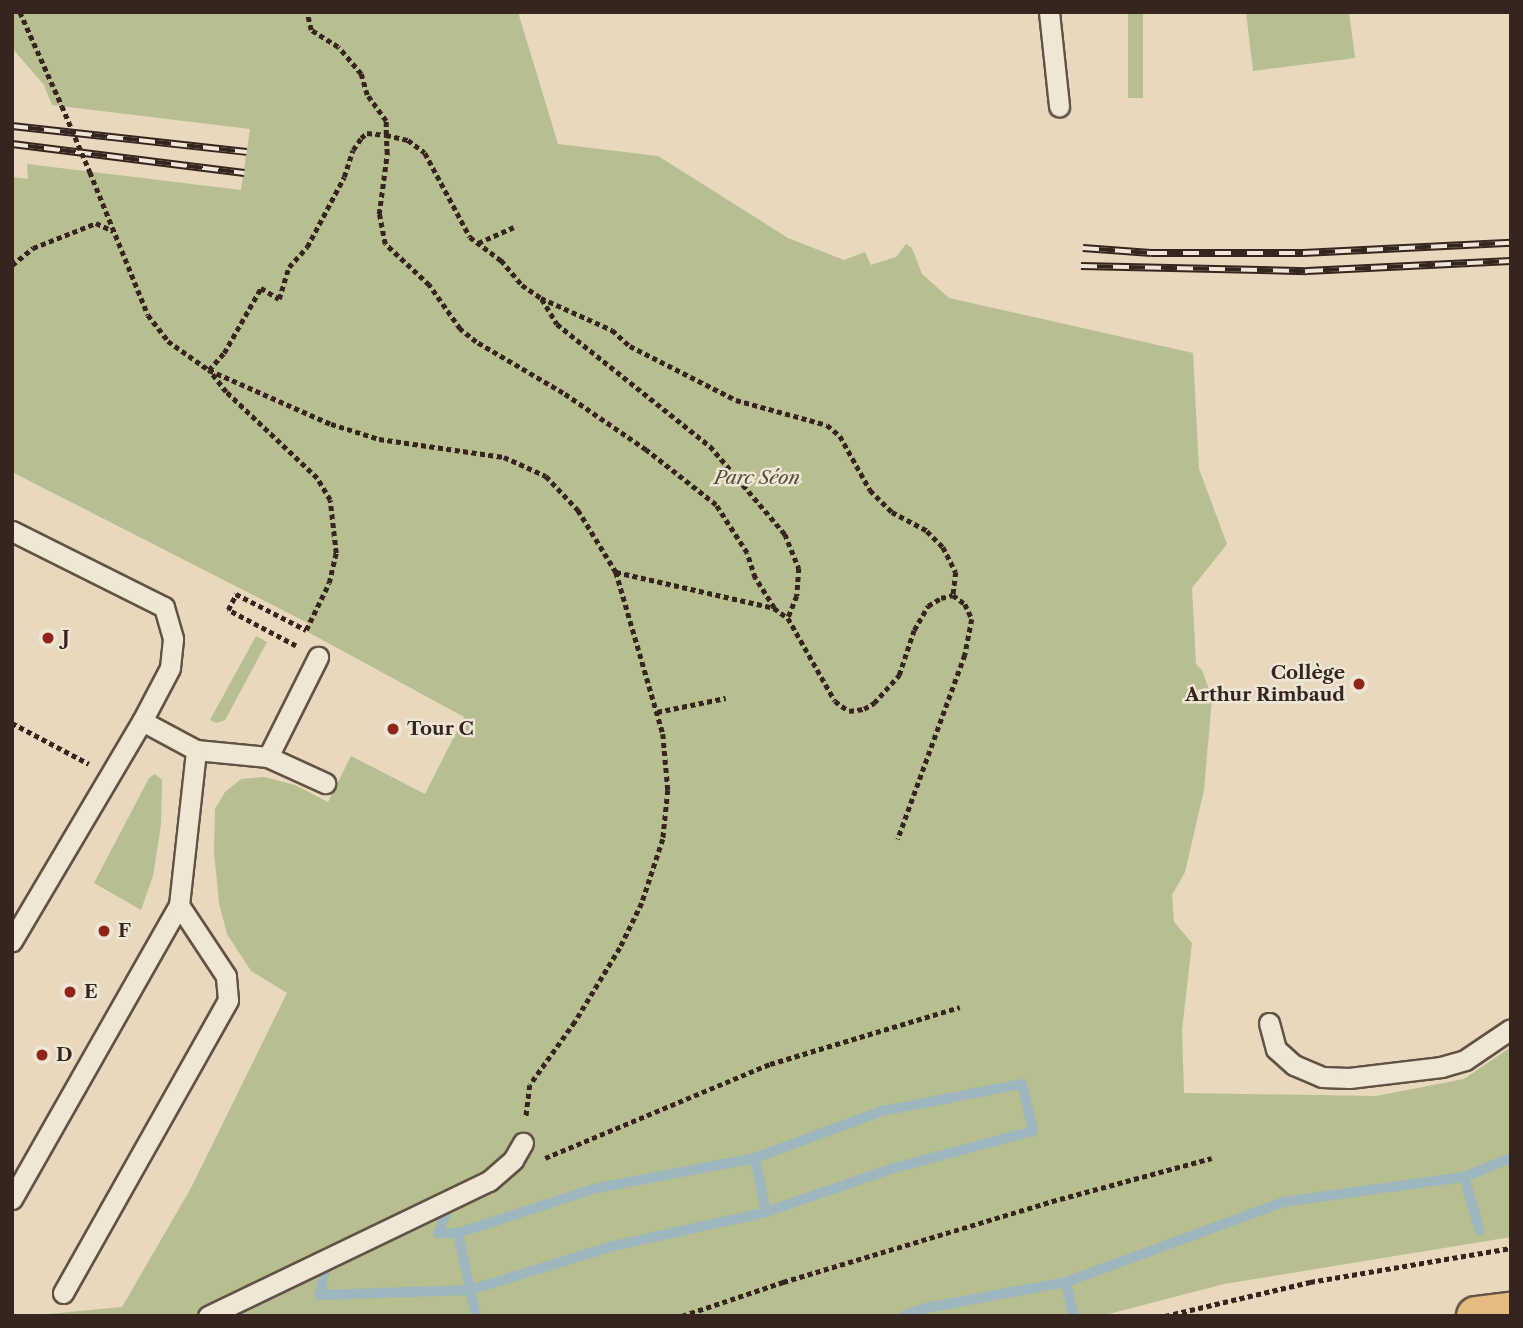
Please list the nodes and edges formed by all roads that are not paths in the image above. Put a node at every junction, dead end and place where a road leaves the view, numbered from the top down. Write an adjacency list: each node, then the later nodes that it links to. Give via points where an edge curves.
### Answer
1 (1049, 12): 2 (lane)
2 (1059, 106)
3 (12, 531): 5 (lane, via 164,607 173,639 170,668)
4 (318, 657): 7 (lane)
5 (142, 721): 6 (lane); 10 (lane)
6 (196, 750): 7 (lane); 9 (lane)
7 (268, 757): 8 (lane)
8 (326, 783)
9 (179, 905): 14 (lane); 15 (lane, via 226,976 228,1000)
10 (12, 941)
11 (1269, 1023): 12 (lane, via 1276,1049 1294,1065 1322,1077 1349,1078 1465,1060)
12 (1511, 1029)
13 (523, 1143): 17 (lane, via 513,1160 489,1181)
14 (12, 1199)
15 (63, 1293)
16 (1511, 1312): 18 (main road)
17 (208, 1316)
18 (1476, 1316)

